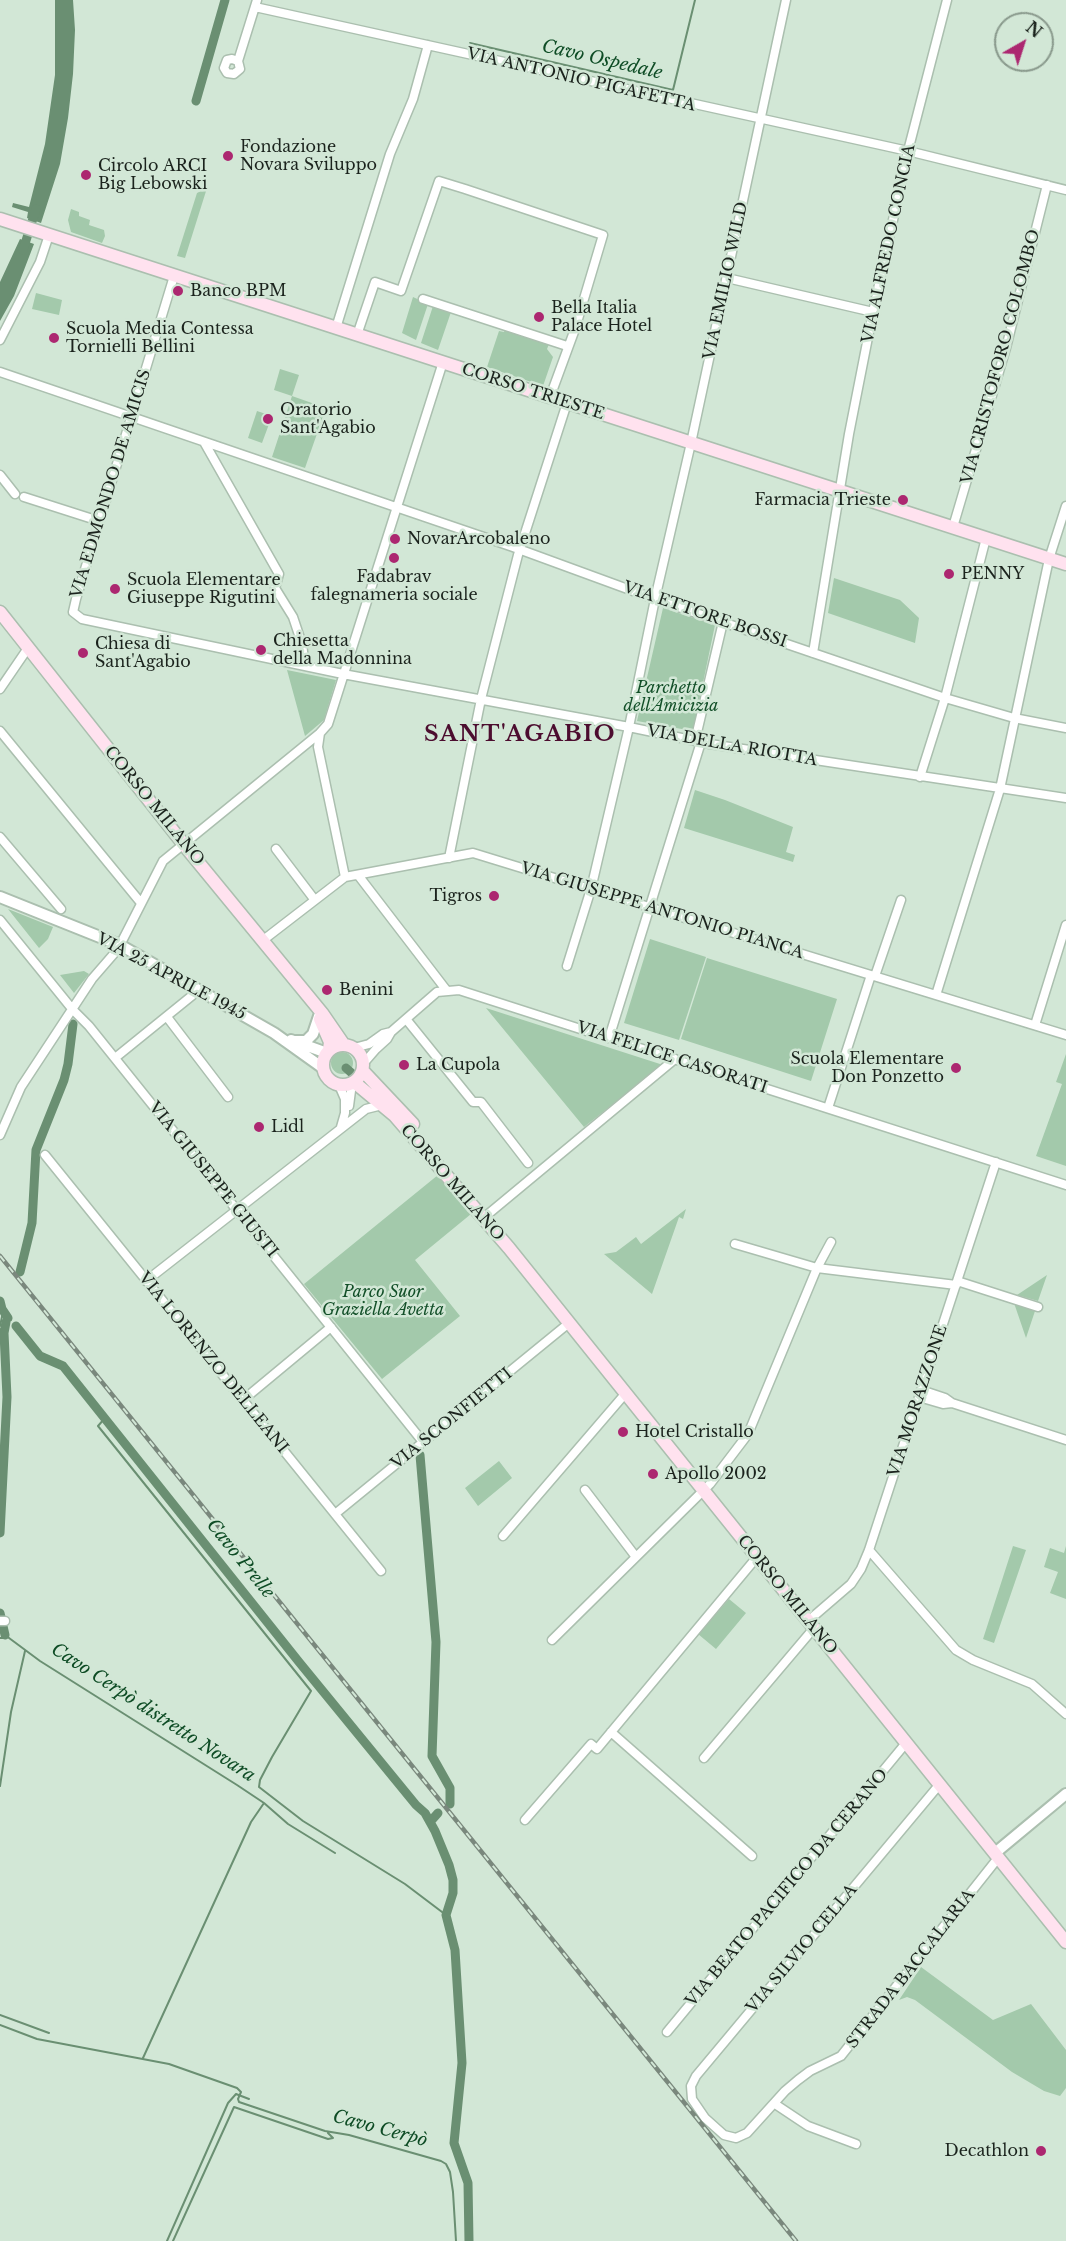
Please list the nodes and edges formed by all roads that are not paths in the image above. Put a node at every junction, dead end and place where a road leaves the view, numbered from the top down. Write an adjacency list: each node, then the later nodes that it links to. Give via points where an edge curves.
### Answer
1 (786, 0): 6 (street, VIA EMILIO WILD)
2 (947, 0): 7 (street, VIA ALFREDO CONCIA)
3 (256, 3): 4 (street, VIA ANTONIO PIGAFETTA); 5 (street)
4 (428, 45): 6 (street, VIA ANTONIO PIGAFETTA); 16 (street)
5 (238, 61)
6 (761, 120): 7 (street, VIA ANTONIO PIGAFETTA); 13 (street, VIA EMILIO WILD)
7 (908, 151): 8 (street, VIA ANTONIO PIGAFETTA); 15 (street, VIA ALFREDO CONCIA)
8 (1047, 185): 9 (street, VIA ANTONIO PIGAFETTA); 32 (street, VIA CRISTOFORO COLOMBO, via 1006,348)
9 (1066, 190)
10 (0, 219): 11 (main road, CORSO TRIESTE)
11 (49, 235): 12 (main road, CORSO TRIESTE); 18 (street, via 40,262)
12 (174, 276): 16 (main road, CORSO TRIESTE); 24 (street, VIA EDMONDO DE AMICIS)
13 (727, 278): 15 (street); 26 (street, VIA EMILIO WILD)
14 (423, 299): 19 (street)
15 (873, 312): 28 (street, VIA ALFREDO CONCIA)
16 (336, 328): 17 (main road, CORSO TRIESTE)
17 (357, 335): 19 (street, via 375,282 401,291 439,181 603,235); 20 (main road, CORSO TRIESTE)
18 (0, 340)
19 (567, 346): 22 (street)
20 (443, 362): 22 (main road, CORSO TRIESTE); 30 (street)
21 (0, 372): 24 (street, VIA ETTORE BOSSI)
22 (550, 397): 23 (main road, CORSO TRIESTE)
23 (567, 403): 26 (main road, CORSO TRIESTE); 34 (street)
24 (131, 417): 25 (street, VIA ETTORE BOSSI); 31 (street, VIA EDMONDO DE AMICIS)
25 (204, 442): 30 (street, VIA ETTORE BOSSI); 43 (street, via 279,574 275,588 293,616)
26 (691, 443): 28 (main road, CORSO TRIESTE); 37 (street, VIA EMILIO WILD)
27 (0, 475): 31 (street, via 19,496)
28 (839, 491): 32 (main road, CORSO TRIESTE); 42 (street, VIA ALFREDO CONCIA)
29 (1066, 506): 35 (street)
30 (396, 508): 34 (street, VIA ETTORE BOSSI); 44 (street)
31 (99, 521): 39 (street, VIA EDMONDO DE AMICIS, via 73,612)
32 (953, 527): 33 (main road, CORSO TRIESTE)
33 (986, 538): 35 (main road, CORSO TRIESTE); 46 (street)
34 (520, 550): 37 (street, VIA ETTORE BOSSI); 47 (street)
35 (1050, 559): 36 (main road, CORSO TRIESTE); 48 (street)
36 (1066, 564)
37 (655, 599): 40 (street, VIA ETTORE BOSSI); 49 (street, VIA EMILIO WILD)
38 (0, 612): 41 (main road, CORSO MILANO)
39 (82, 619): 43 (street, VIA DELLA RIOTTA)
40 (723, 622): 42 (street, VIA ETTORE BOSSI); 53 (street)
41 (28, 648): 45 (street); 58 (main road, CORSO MILANO)
42 (813, 653): 46 (street, VIA ETTORE BOSSI)
43 (305, 666): 44 (street, VIA DELLA RIOTTA)
44 (343, 674): 47 (street, VIA DELLA RIOTTA); 52 (street, via 328,724)
45 (0, 689)
46 (945, 698): 48 (street, VIA ETTORE BOSSI); 54 (street)
47 (481, 699): 49 (street, VIA DELLA RIOTTA); 60 (street)
48 (1014, 718): 50 (street, VIA ETTORE BOSSI); 55 (street)
49 (629, 727): 53 (street, VIA DELLA RIOTTA); 63 (street, VIA EMILIO WILD)
50 (1066, 728)
51 (0, 731): 67 (street)
52 (320, 733): 58 (street); 62 (street, via 318,747)
53 (698, 742): 54 (street, VIA DELLA RIOTTA); 68 (street)
54 (920, 777): 55 (street, VIA DELLA RIOTTA)
55 (1000, 789): 56 (street, VIA DELLA RIOTTA); 78 (street)
56 (1066, 798)
57 (0, 837): 69 (street)
58 (183, 843): 67 (street, via 163,861); 72 (main road, CORSO MILANO)
59 (276, 849): 65 (street)
60 (449, 858): 61 (street, VIA GIUSEPPE ANTONIO PIANCA); 63 (street, VIA GIUSEPPE ANTONIO PIANCA, via 473,853)
61 (358, 875): 62 (street, VIA GIUSEPPE ANTONIO PIANCA); 77 (street)
62 (344, 878): 65 (street)
63 (591, 889): 68 (street, VIA GIUSEPPE ANTONIO PIANCA); 74 (street, VIA EMILIO WILD)
64 (0, 897): 73 (street, VIA 25 APRILE 1945)
65 (315, 899): 72 (street)
66 (901, 900): 75 (street)
67 (141, 903): 73 (street)
68 (649, 907): 75 (street, VIA GIUSEPPE ANTONIO PIANCA); 88 (street)
69 (62, 909)
70 (0, 920): 80 (street, VIA GIUSEPPE GIUSTI)
71 (1066, 926): 84 (street)
72 (262, 941): 79 (main road, CORSO MILANO)
73 (120, 945): 76 (street, VIA 25 APRILE 1945); 80 (street)
74 (567, 966)
75 (873, 975): 78 (street, VIA GIUSEPPE ANTONIO PIANCA); 103 (street)
76 (199, 990): 82 (street); 86 (street, VIA 25 APRILE 1945)
77 (447, 991): 83 (street, via 437,992); 88 (street, VIA FELICE CASORATI, via 481,996)
78 (936, 995): 84 (street, VIA GIUSEPPE ANTONIO PIANCA)
79 (310, 999): 81 (main road, CORSO MILANO); 90 (main road, CORSO MILANO)
80 (73, 1010): 93 (street, VIA GIUSEPPE GIUSTI); 106 (street, via 21,1087)
81 (319, 1016): 89 (street, via 313,1034 306,1041); 91 (main road, CORSO MILANO, via 330,1042)
82 (167, 1017): 93 (street); 100 (street)
83 (406, 1019): 85 (street); 109 (street, via 473,1102 481,1102)
84 (1035, 1025): 87 (street, VIA GIUSEPPE ANTONIO PIANCA)
85 (391, 1032): 90 (street, via 369,1044); 95 (street)
86 (274, 1033): 89 (street, VIA 25 APRILE 1945); 92 (street, VIA 25 APRILE 1945)
87 (1066, 1035)
88 (609, 1038): 94 (street, VIA FELICE CASORATI)
89 (296, 1041): 92 (street, VIA 25 APRILE 1945)
90 (349, 1047): 91 (main road); 95 (main road, via 361,1056)
91 (328, 1051): 92 (street); 96 (main road)
92 (312, 1053): 96 (street)
93 (116, 1058): 111 (street, VIA GIUSEPPE GIUSTI)
94 (675, 1059): 103 (street, VIA FELICE CASORATI); 112 (street)
95 (363, 1067): 97 (main road); 99 (main road)
96 (323, 1068): 98 (main road, via 329,1080)
97 (353, 1083): 98 (main road); 99 (main road); 101 (street)
98 (339, 1085): 101 (street)
99 (372, 1089): 102 (main road, CORSO MILANO); 112 (main road, CORSO MILANO, via 400,1109)
100 (228, 1097)
101 (348, 1099): 105 (street)
102 (382, 1105): 104 (main road, CORSO MILANO); 105 (street, via 366,1109)
103 (828, 1108): 108 (street, VIA FELICE CASORATI)
104 (395, 1116): 112 (main road, via 400,1116); 115 (main road, CORSO MILANO)
105 (341, 1128): 111 (street)
106 (0, 1135)
107 (45, 1155): 117 (street, VIA LORENZO DELLEANI)
108 (996, 1162): 110 (street, VIA FELICE CASORATI); 118 (street, VIA MORAZZONE)
109 (528, 1163)
110 (1066, 1185)
111 (237, 1210): 117 (street); 121 (street, VIA GIUSEPPE GIUSTI)
112 (487, 1215): 115 (main road, CORSO MILANO)
113 (831, 1242): 116 (street)
114 (735, 1244): 116 (street)
115 (509, 1248): 120 (main road, CORSO MILANO)
116 (817, 1268): 118 (street); 128 (street, via 748,1434)
117 (146, 1281): 124 (street, VIA LORENZO DELLEANI)
118 (956, 1283): 119 (street); 122 (street, VIA MORAZZONE)
119 (1038, 1307)
120 (569, 1323): 123 (main road, CORSO MILANO); 126 (street, VIA SCONFIETTI)
121 (331, 1328): 124 (street); 126 (street, VIA GIUSEPPE GIUSTI)
122 (920, 1393): 125 (street); 131 (street, VIA MORAZZONE)
123 (626, 1394): 128 (main road, CORSO MILANO); 130 (street)
124 (243, 1401): 129 (street, VIA LORENZO DELLEANI)
125 (1066, 1440)
126 (423, 1442): 129 (street, VIA SCONFIETTI)
127 (585, 1490): 132 (street)
128 (703, 1490): 132 (street); 133 (main road, CORSO MILANO)
129 (335, 1514): 134 (street, VIA LORENZO DELLEANI)
130 (503, 1536)
131 (869, 1550): 135 (street, VIA MORAZZONE, via 850,1584); 137 (street, via 956,1650 1032,1684)
132 (636, 1557): 136 (street)
133 (757, 1557): 135 (main road, CORSO MILANO); 138 (street)
134 (381, 1570)
135 (811, 1625): 139 (main road, CORSO MILANO); 140 (street, VIA MORAZZONE)
136 (552, 1640)
137 (1066, 1714)
138 (611, 1732): 143 (street, via 597,1749 591,1744); 144 (street)
139 (906, 1743): 141 (main road, CORSO MILANO); 147 (street, VIA BEATO PACIFICO DA CERANO)
140 (704, 1758)
141 (939, 1785): 145 (main road, CORSO MILANO); 149 (street, VIA SILVIO CELLA, via 696,2076 691,2086 692,2099)
142 (1066, 1794): 145 (street)
143 (525, 1820)
144 (752, 1856)
145 (996, 1856): 146 (main road, CORSO MILANO); 148 (street, STRADA BACCALARIA, via 851,2046 842,2056 798,2080)
146 (1066, 1942)
147 (667, 2032)
148 (775, 2104): 149 (street, STRADA BACCALARIA, via 747,2133 736,2138 724,2135); 150 (street, via 808,2126)
149 (705, 2118)
150 (856, 2144)

